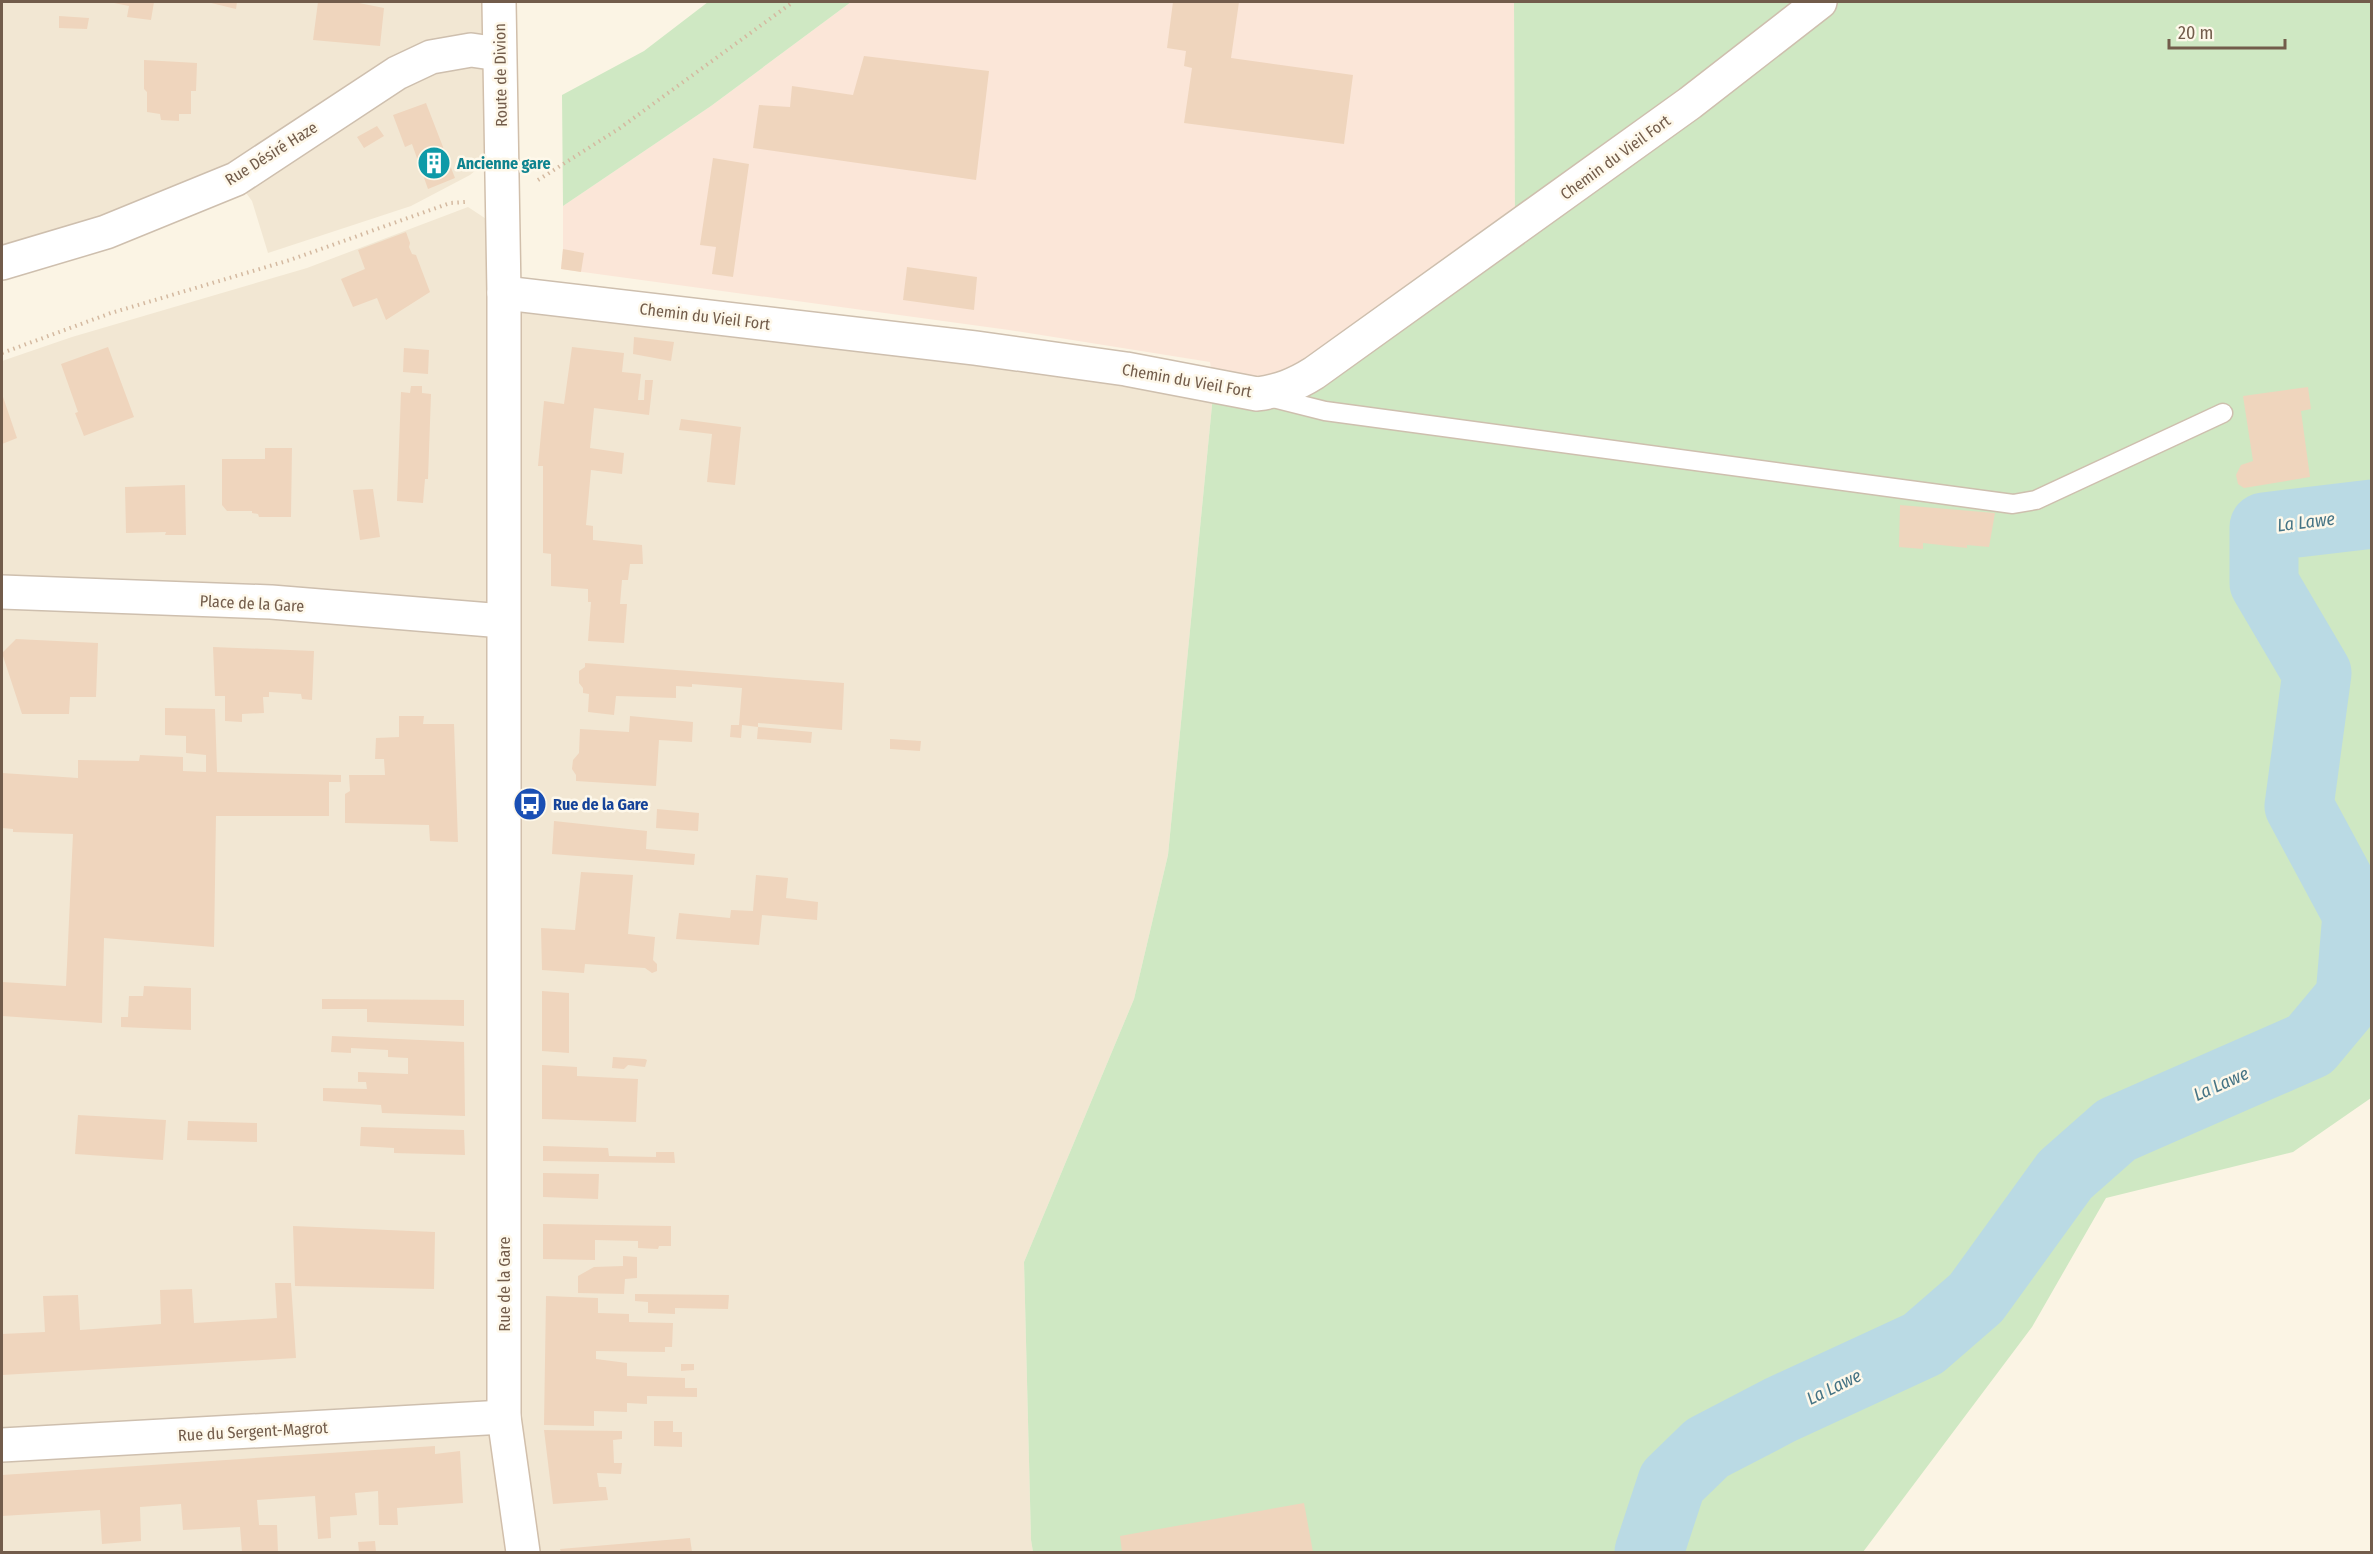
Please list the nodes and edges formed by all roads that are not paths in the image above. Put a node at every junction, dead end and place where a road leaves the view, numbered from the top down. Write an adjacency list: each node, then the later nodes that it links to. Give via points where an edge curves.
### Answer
1 (498, 2): 3 (street, Route de Divion)
2 (1820, 2): 6 (street, Chemin du Vieil Fort, via 1690,103 1314,373 1295,385)
3 (499, 54): 4 (street, Rue Désiré Haze, via 471,50 431,57 397,73 236,179 106,232); 5 (street, Route de Divion)
4 (2, 263)
5 (504, 293): 6 (street, Chemin du Vieil Fort, via 975,348 1126,369); 9 (street, Rue de la Gare)
6 (1257, 394): 7 (lane, via 1325,411 2013,504 2036,500)
7 (2223, 413)
8 (2, 592): 9 (street, Place de la Gare, via 272,603)
9 (503, 621): 10 (street, Rue de la Gare)
10 (504, 1417): 11 (street, Rue du Sergent-Magrot); 12 (street, Rue de la Gare)
11 (2, 1445)
12 (523, 1552)

